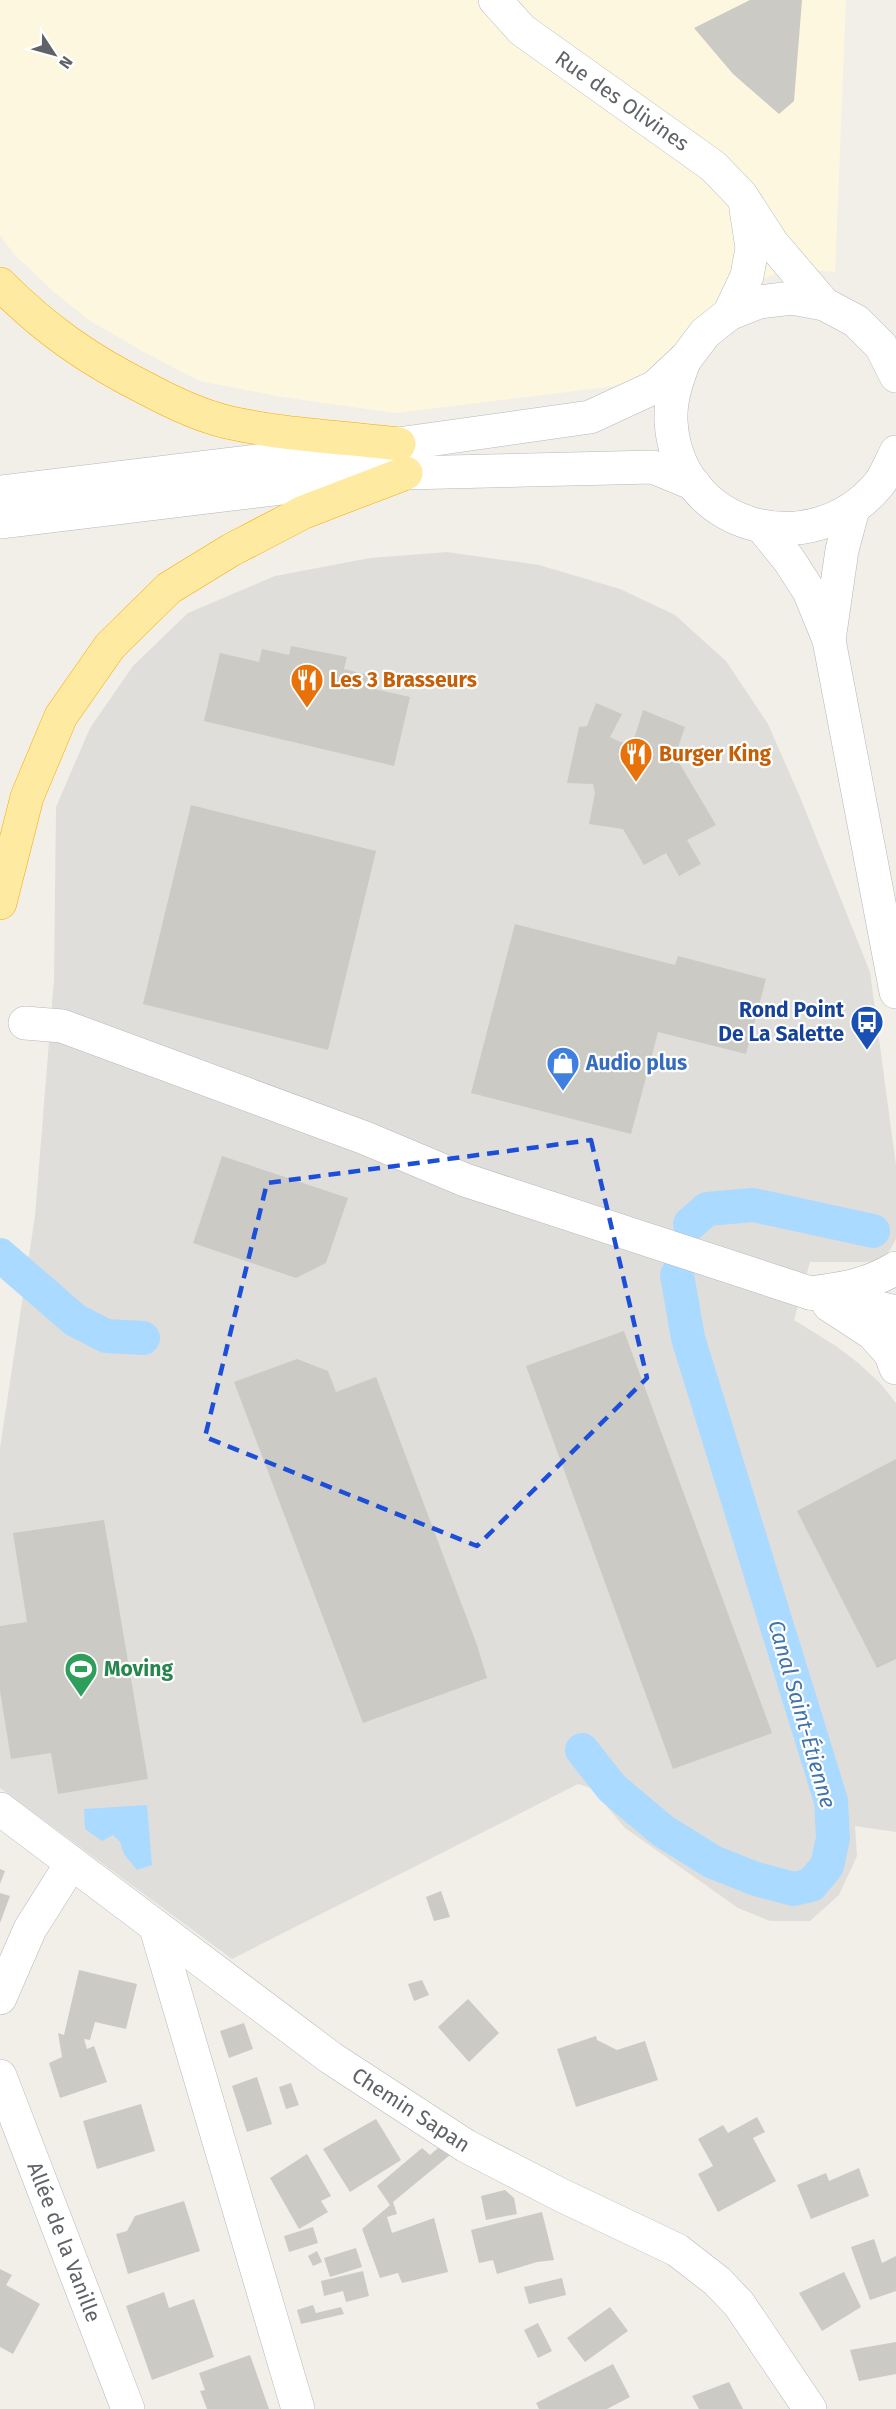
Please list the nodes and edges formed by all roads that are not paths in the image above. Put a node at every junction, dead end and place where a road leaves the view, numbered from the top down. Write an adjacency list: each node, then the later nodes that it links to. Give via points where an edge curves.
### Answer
1 (495, 0): 2 (street, Rue des Olivines, via 522,30 713,166)
2 (746, 204): 4 (street, Rue des Olivines, via 772,243); 5 (street, via 752,248 747,276)
3 (0, 284): 9 (highway, via 32,316 71,346 190,411)
4 (824, 304): 5 (street, via 792,298 759,302); 7 (street, via 856,321 881,346)
5 (729, 314): 6 (street, via 705,333)
6 (687, 357): 9 (street, via 655,387 590,417); 11 (street, via 674,388 671,422 678,454)
7 (896, 376)
8 (896, 452): 13 (street, via 880,483)
9 (402, 458): 10 (street); 11 (street, via 653,467); 17 (highway, via 169,588 110,646 61,716 27,797)
10 (186, 484): 12 (street); 14 (street)
11 (694, 484): 15 (street, via 713,504 737,519)
12 (0, 492)
13 (853, 509): 15 (street, via 825,524 795,530); 16 (street, via 842,550)
14 (0, 522)
15 (763, 528): 16 (street, via 809,591)
16 (829, 640): 18 (street)
17 (0, 903)
18 (896, 992)
19 (25, 1023): 21 (street, via 62,1026 365,1138 465,1180)
20 (896, 1268): 21 (street, via 872,1282)
21 (810, 1293): 22 (street); 24 (street, via 872,1333)
22 (896, 1312)
23 (896, 1321): 24 (street, via 890,1339)
24 (893, 1360)
25 (0, 1809): 26 (street, Chemin Sapan)
26 (71, 1864): 27 (street, Chemin Sapan); 28 (street, via 30,1929)
27 (156, 1928): 31 (street); 32 (street, Chemin Sapan, via 331,2058 465,2146 677,2250 739,2304)
28 (0, 1998)
29 (0, 2076): 30 (street, Allée de la Vanille)
30 (128, 2409)
31 (298, 2409)
32 (810, 2409)

